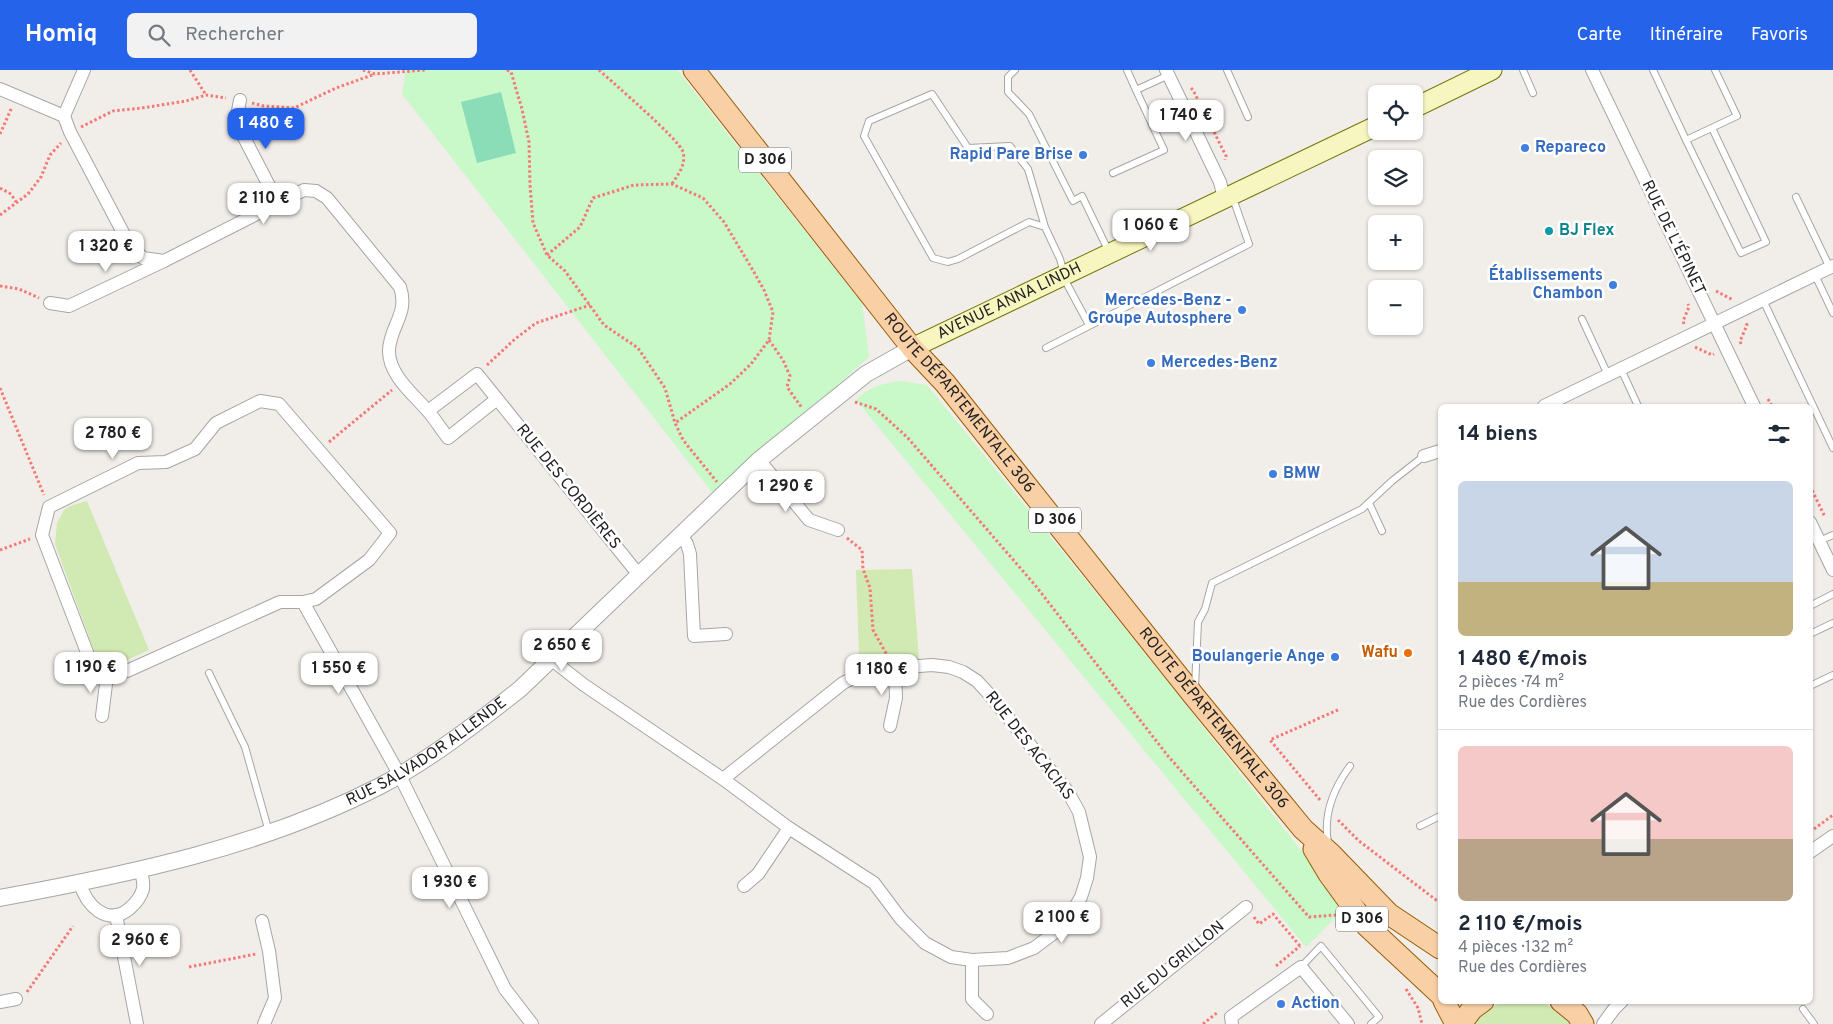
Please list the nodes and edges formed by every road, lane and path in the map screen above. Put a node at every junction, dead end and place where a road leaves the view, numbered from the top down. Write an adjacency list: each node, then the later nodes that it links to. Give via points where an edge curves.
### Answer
1 (84, 70): 25 (street)
2 (190, 70): 21 (path)
3 (364, 70): 17 (path)
4 (425, 70): 17 (path)
5 (506, 70): 42 (path, via 512,72 522,109 529,142 533,223)
6 (599, 70): 33 (path, via 682,150 684,165)
7 (694, 70): 58 (main road, ROUTE DÉPARTEMENTALE 306 / D 306)
8 (1015, 70): 41 (lane, via 1008,77 1008,92 1029,114 1073,201 1082,196)
9 (1127, 70): 19 (lane)
10 (1227, 70): 26 (lane)
11 (1492, 70): 24 (main road)
12 (1523, 70): 20 (lane)
13 (1592, 70): 55 (street, RUE DE L'ÉPINET)
14 (1653, 70): 31 (lane)
15 (1715, 70): 27 (lane, via 1737,116)
16 (1168, 72): 19 (lane); 35 (street)
17 (375, 74): 23 (path, via 294,108)
18 (0, 89): 22 (street)
19 (1136, 90): 32 (lane, via 1164,150)
20 (1533, 93)
21 (206, 95): 23 (path); 29 (path, via 186,101 113,111)
22 (17, 97): 25 (street); 30 (path)
23 (240, 100): 38 (street, via 236,122)
24 (1423, 104)
25 (64, 116): 29 (street)
26 (1248, 116)
27 (1712, 128): 31 (lane); 31 (lane, via 1766,242 1741,253)
28 (1368, 130): 35 (main road, AVENUE ANNA LINDH)
29 (70, 132): 37 (path, via 50,155 41,177 28,194); 43 (street, via 130,244 143,258)
30 (0, 134)
31 (1686, 140)
32 (1113, 173)
33 (672, 184): 42 (path, via 634,185 593,198 580,227); 57 (path, via 703,198 724,222 764,290 773,312)
34 (0, 188): 37 (path, via 11,194)
35 (1228, 197): 41 (main road, AVENUE ANNA LINDH); 56 (lane, via 1235,204 1249,244)
36 (1796, 198): 44 (lane)
37 (16, 202): 39 (path)
38 (278, 203): 43 (street); 64 (street, via 304,190 316,191 327,198 400,287 402,309 389,350 391,364)
39 (0, 216)
40 (1045, 227): 40 (lane, via 1028,169 1010,146 968,148 932,94 869,121 864,136 933,258 948,262 958,259 1029,222); 45 (lane)
41 (1110, 253): 45 (main road, AVENUE ANNA LINDH)
42 (547, 255): 51 (path, via 565,272)
43 (164, 261): 50 (street, via 69,306)
44 (1832, 267): 46 (street)
45 (1065, 275): 56 (lane); 58 (main road, AVENUE ANNA LINDH)
46 (1815, 275): 49 (street); 53 (lane)
47 (1713, 284): 52 (path, via 1717,293 1734,300)
48 (0, 286): 50 (path, via 19,289)
49 (1763, 300): 52 (street); 73 (lane)
50 (50, 303)
51 (590, 305): 62 (path, via 536,323); 77 (path, via 604,325 638,348 665,388)
52 (1740, 311): 55 (street); 60 (path, via 1746,325 1740,341)
53 (1833, 313)
54 (1582, 319): 63 (lane)
55 (1714, 323): 61 (street); 71 (street, RUE DE L'ÉPINET)
56 (1089, 325): 59 (lane)
57 (769, 340): 76 (path, via 790,376 787,387); 77 (path, via 730,384)
58 (912, 348): 66 (street, RUE SALVADOR ALLENDE, via 866,374); 109 (main road, ROUTE DÉPARTEMENTALE 306 / D 306, via 945,383)
59 (1046, 348)
60 (1744, 349)
61 (1621, 369): 63 (street); 70 (lane)
62 (477, 374): 68 (street, RUE DES CORDIÈRES); 75 (street)
63 (1608, 375): 69 (street)
64 (402, 382): 75 (street); 79 (path)
65 (0, 388): 86 (path)
66 (837, 397): 76 (street, RUE SALVADOR ALLENDE); 131 (path, via 876,409 907,437 1035,585 1168,756 1309,917 1335,914)
67 (1768, 398): 72 (path)
68 (497, 399): 75 (street, via 448,438); 96 (street, RUE DES CORDIÈRES)
69 (1548, 404)
70 (1637, 404)
71 (1753, 404)
72 (1771, 404)
73 (1812, 404)
74 (1813, 406): 78 (lane)
75 (428, 411)
76 (809, 419): 82 (street, RUE SALVADOR ALLENDE)
77 (675, 423): 83 (path, via 683,440)
78 (1833, 448)
79 (319, 451): 86 (street, via 279,404 260,401 216,423 195,449 166,462 138,463); 98 (street, via 390,533 369,560 316,599)
80 (1438, 452): 81 (street)
81 (1424, 456): 85 (lane)
82 (759, 460): 83 (street, RUE SALVADOR ALLENDE); 88 (street, via 810,520)
83 (725, 491): 92 (street, RUE SALVADOR ALLENDE)
84 (1813, 492): 87 (path)
85 (1368, 503): 89 (lane); 109 (lane, via 1362,509 1212,583 1198,622)
86 (49, 507): 91 (street)
87 (1829, 525)
88 (838, 530): 104 (path, via 862,550 874,630)
89 (1382, 531)
90 (1814, 533): 93 (lane); 95 (street)
91 (42, 535): 94 (path); 107 (street, via 93,668)
92 (680, 535): 96 (street, RUE SALVADOR ALLENDE); 102 (street, via 690,554 694,636)
93 (1833, 535)
94 (0, 550)
95 (1833, 570)
96 (639, 575): 103 (street, RUE SALVADOR ALLENDE)
97 (1833, 594): 99 (lane)
98 (303, 602): 107 (street, via 280,602 127,671); 113 (street)
99 (1813, 604)
100 (1833, 623): 101 (lane)
101 (1813, 633)
102 (726, 634)
103 (552, 660): 113 (street, RUE SALVADOR ALLENDE, via 492,711); 114 (street, RUE DES ACACIAS)
104 (895, 668): 111 (street, via 896,698); 114 (street, RUE DES ACACIAS, via 869,670 843,683); 136 (street, RUE DES ACACIAS, via 949,667 977,681 1068,792 1079,812 1090,858 1081,897 1072,913 1058,930 1034,948 1008,958)
105 (209, 673): 121 (lane, via 245,747)
106 (1833, 675): 108 (lane)
107 (107, 676): 110 (street)
108 (1813, 685)
109 (1194, 696): 119 (main road, ROUTE DÉPARTEMENTALE 306 / D 306)
110 (102, 716)
111 (890, 726)
112 (1350, 766): 124 (lane, via 1338,782 1328,810 1326,831)
113 (399, 774): 121 (street, RUE SALVADOR ALLENDE, via 380,786); 151 (street, via 505,989)
114 (723, 779): 118 (street, RUE DES ACACIAS)
115 (1833, 815): 120 (path)
116 (1438, 817): 117 (lane)
117 (1420, 826)
118 (789, 828): 127 (street, via 758,874); 136 (street, RUE DES ACACIAS, via 874,882 901,919 925,943 951,957)
119 (1303, 829): 124 (main road, ROUTE DÉPARTEMENTALE 306 / D 306); 140 (main road, ROUTE DÉPARTEMENTALE 306 / D 306, via 1329,874 1366,925)
120 (1813, 830)
121 (269, 833): 125 (street, RUE SALVADOR ALLENDE)
122 (1833, 836): 123 (street)
123 (1813, 850)
124 (1330, 853): 134 (main road, ROUTE DÉPARTEMENTALE 306 / D 306, via 1389,914)
125 (140, 869): 126 (street, RUE SALVADOR ALLENDE); 130 (street, via 142,889 139,897 125,912)
126 (80, 883): 128 (street, RUE SALVADOR ALLENDE); 130 (street, via 92,907)
127 (744, 886)
128 (0, 898)
129 (1246, 907): 138 (path, via 1259,924 1273,914 1300,946); 152 (street, RUE DU GRILLON)
130 (116, 916): 149 (street)
131 (1342, 920)
132 (262, 921): 135 (street)
133 (73, 926): 141 (path, via 27,993)
134 (1438, 947)
135 (269, 951): 137 (path); 150 (street, via 275,998)
136 (972, 960): 148 (street, via 972,999)
137 (190, 967)
138 (1301, 967): 153 (street, via 1231,1016); 154 (street); 155 (lane, via 1321,946 1379,1017)
139 (1404, 987): 156 (path, via 1418,1008)
140 (1438, 992)
141 (16, 999): 142 (street)
142 (0, 1002)
143 (1446, 1004): 157 (main road)
144 (1479, 1004): 158 (main road)
145 (1565, 1004): 159 (main road)
146 (1619, 1004): 160 (street)
147 (1803, 1009): 161 (lane)
148 (987, 1014)
149 (137, 1024)
150 (264, 1024)
151 (532, 1024)
152 (1101, 1024)
153 (1232, 1024)
154 (1348, 1024)
155 (1371, 1024)
156 (1422, 1024)
157 (1456, 1024)
158 (1461, 1024)
159 (1583, 1024)
160 (1603, 1024)
161 (1814, 1024)

